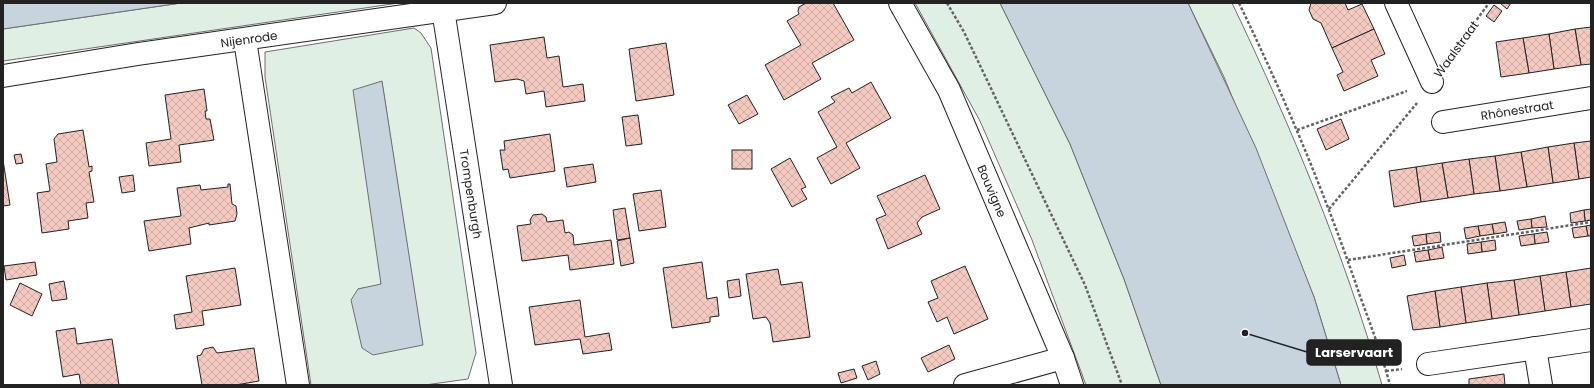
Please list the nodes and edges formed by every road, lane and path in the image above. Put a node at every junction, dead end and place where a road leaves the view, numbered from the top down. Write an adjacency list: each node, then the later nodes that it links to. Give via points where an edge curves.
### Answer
1 (495, 3): 7 (street, Nijenrode)
2 (900, 3): 20 (street, Bouvigne, via 949,90)
3 (947, 3): 26 (path, via 964,32 1085,285)
4 (1239, 3): 14 (path)
5 (1396, 3): 10 (street, Waalstraat)
6 (1489, 3): 10 (path, Waalstraat)
7 (442, 7): 8 (street, Nijenrode); 23 (street, Trompenburgh)
8 (245, 40): 9 (street, Nijenrode); 22 (street)
9 (3, 76)
10 (1432, 82): 14 (path)
11 (1591, 98): 13 (street, Rhônestraat)
12 (1420, 100): 15 (path)
13 (1443, 122)
14 (1297, 130): 15 (path)
15 (1329, 209): 17 (path)
16 (1591, 222): 17 (path)
17 (1348, 260): 27 (path)
18 (1591, 340): 19 (street)
19 (1536, 348): 21 (street); 28 (street)
20 (1063, 358): 24 (street); 25 (street, Bouvigne)
21 (1428, 364)
22 (298, 385)
23 (501, 385)
24 (965, 385)
25 (1072, 385)
26 (1122, 385)
27 (1390, 385)
28 (1541, 385)

